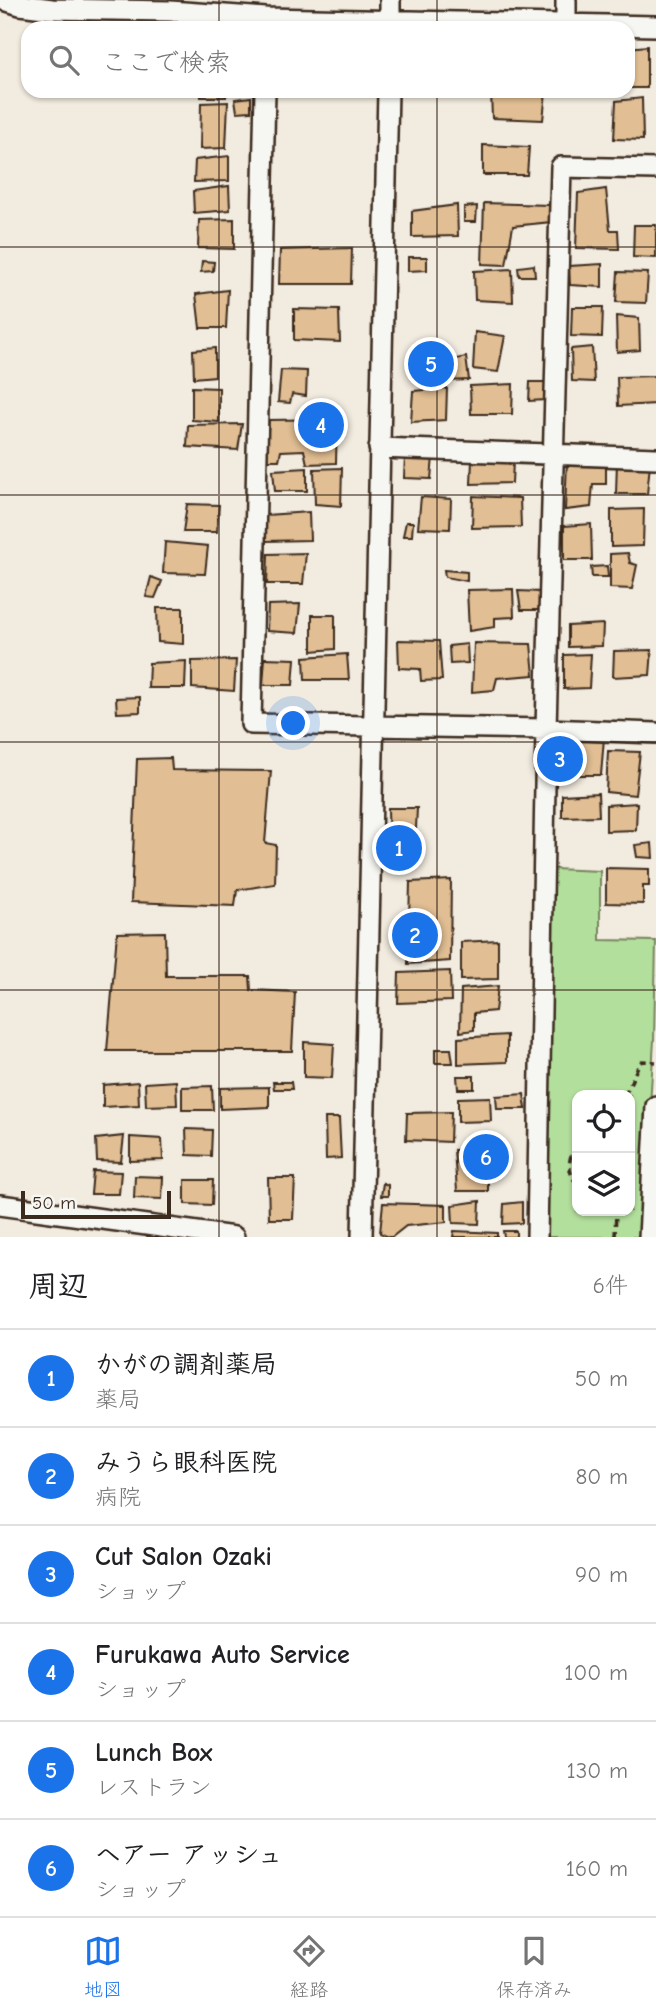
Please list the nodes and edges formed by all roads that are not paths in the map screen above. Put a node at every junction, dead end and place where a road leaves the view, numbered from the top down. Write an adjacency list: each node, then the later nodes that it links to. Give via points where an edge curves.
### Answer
1 (4, 0): 4 (street, via 52,9)
2 (390, 0): 6 (street)
3 (566, 0): 7 (street)
4 (266, 15): 5 (street)
5 (340, 21)
6 (390, 21)
7 (566, 21)
8 (635, 26): 9 (street)
9 (656, 26)
10 (265, 98): 16 (street, via 251,724)
11 (388, 98): 13 (street)
12 (656, 169): 14 (street, via 561,167)
13 (379, 448): 14 (street); 16 (street)
14 (554, 454): 15 (street); 17 (street)
15 (656, 458)
16 (375, 727): 17 (street); 23 (street)
17 (546, 729): 18 (street); 24 (street)
18 (656, 733)
19 (656, 1106): 20 (street)
20 (655, 1153): 25 (street)
21 (0, 1205): 22 (street)
22 (234, 1237)
23 (362, 1237)
24 (537, 1237)
25 (649, 1237)

